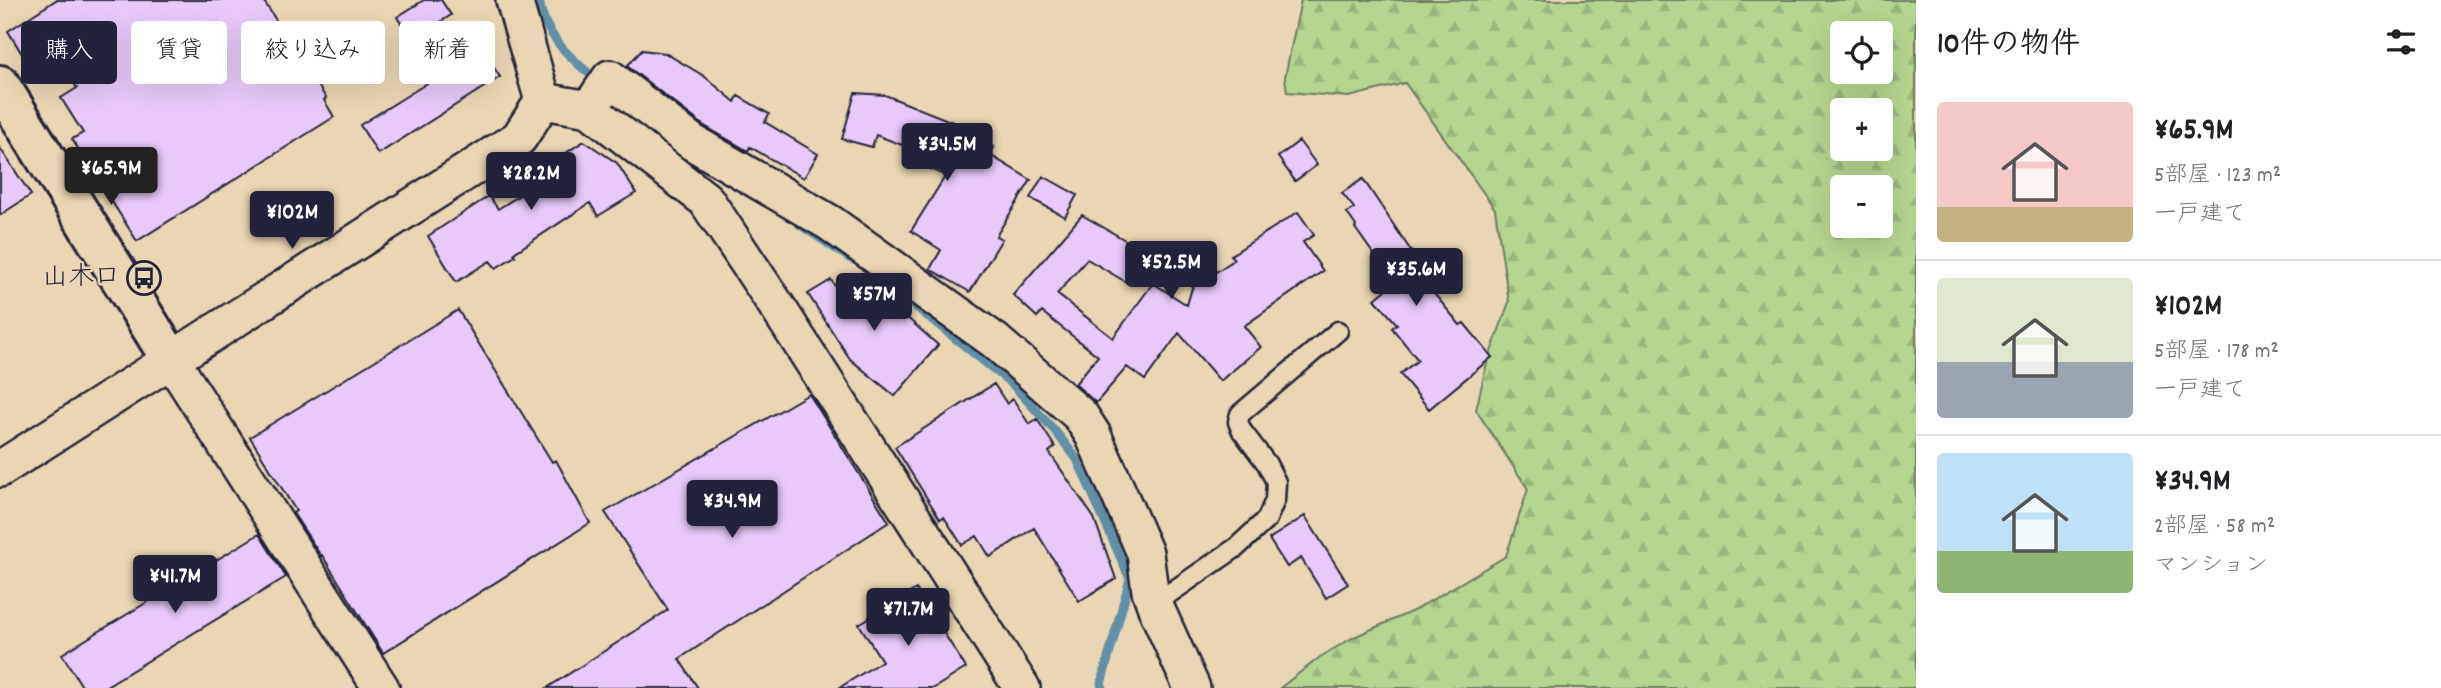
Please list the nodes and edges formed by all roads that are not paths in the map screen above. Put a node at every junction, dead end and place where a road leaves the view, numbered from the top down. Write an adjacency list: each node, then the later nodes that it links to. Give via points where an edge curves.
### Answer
1 (514, 0): 3 (street)
2 (0, 85): 6 (street)
3 (543, 101): 4 (street); 6 (street, via 519,138)
4 (589, 109): 8 (street, via 610,78 692,142 830,223 995,341 1080,415 1145,553); 10 (street, via 706,200)
5 (1338, 331): 8 (lane, via 1240,414 1242,431 1276,482 1267,519 1237,547)
6 (173, 360): 7 (street); 9 (street)
7 (0, 469)
8 (1154, 604): 11 (street)
9 (381, 688)
10 (1023, 688)
11 (1192, 688)

